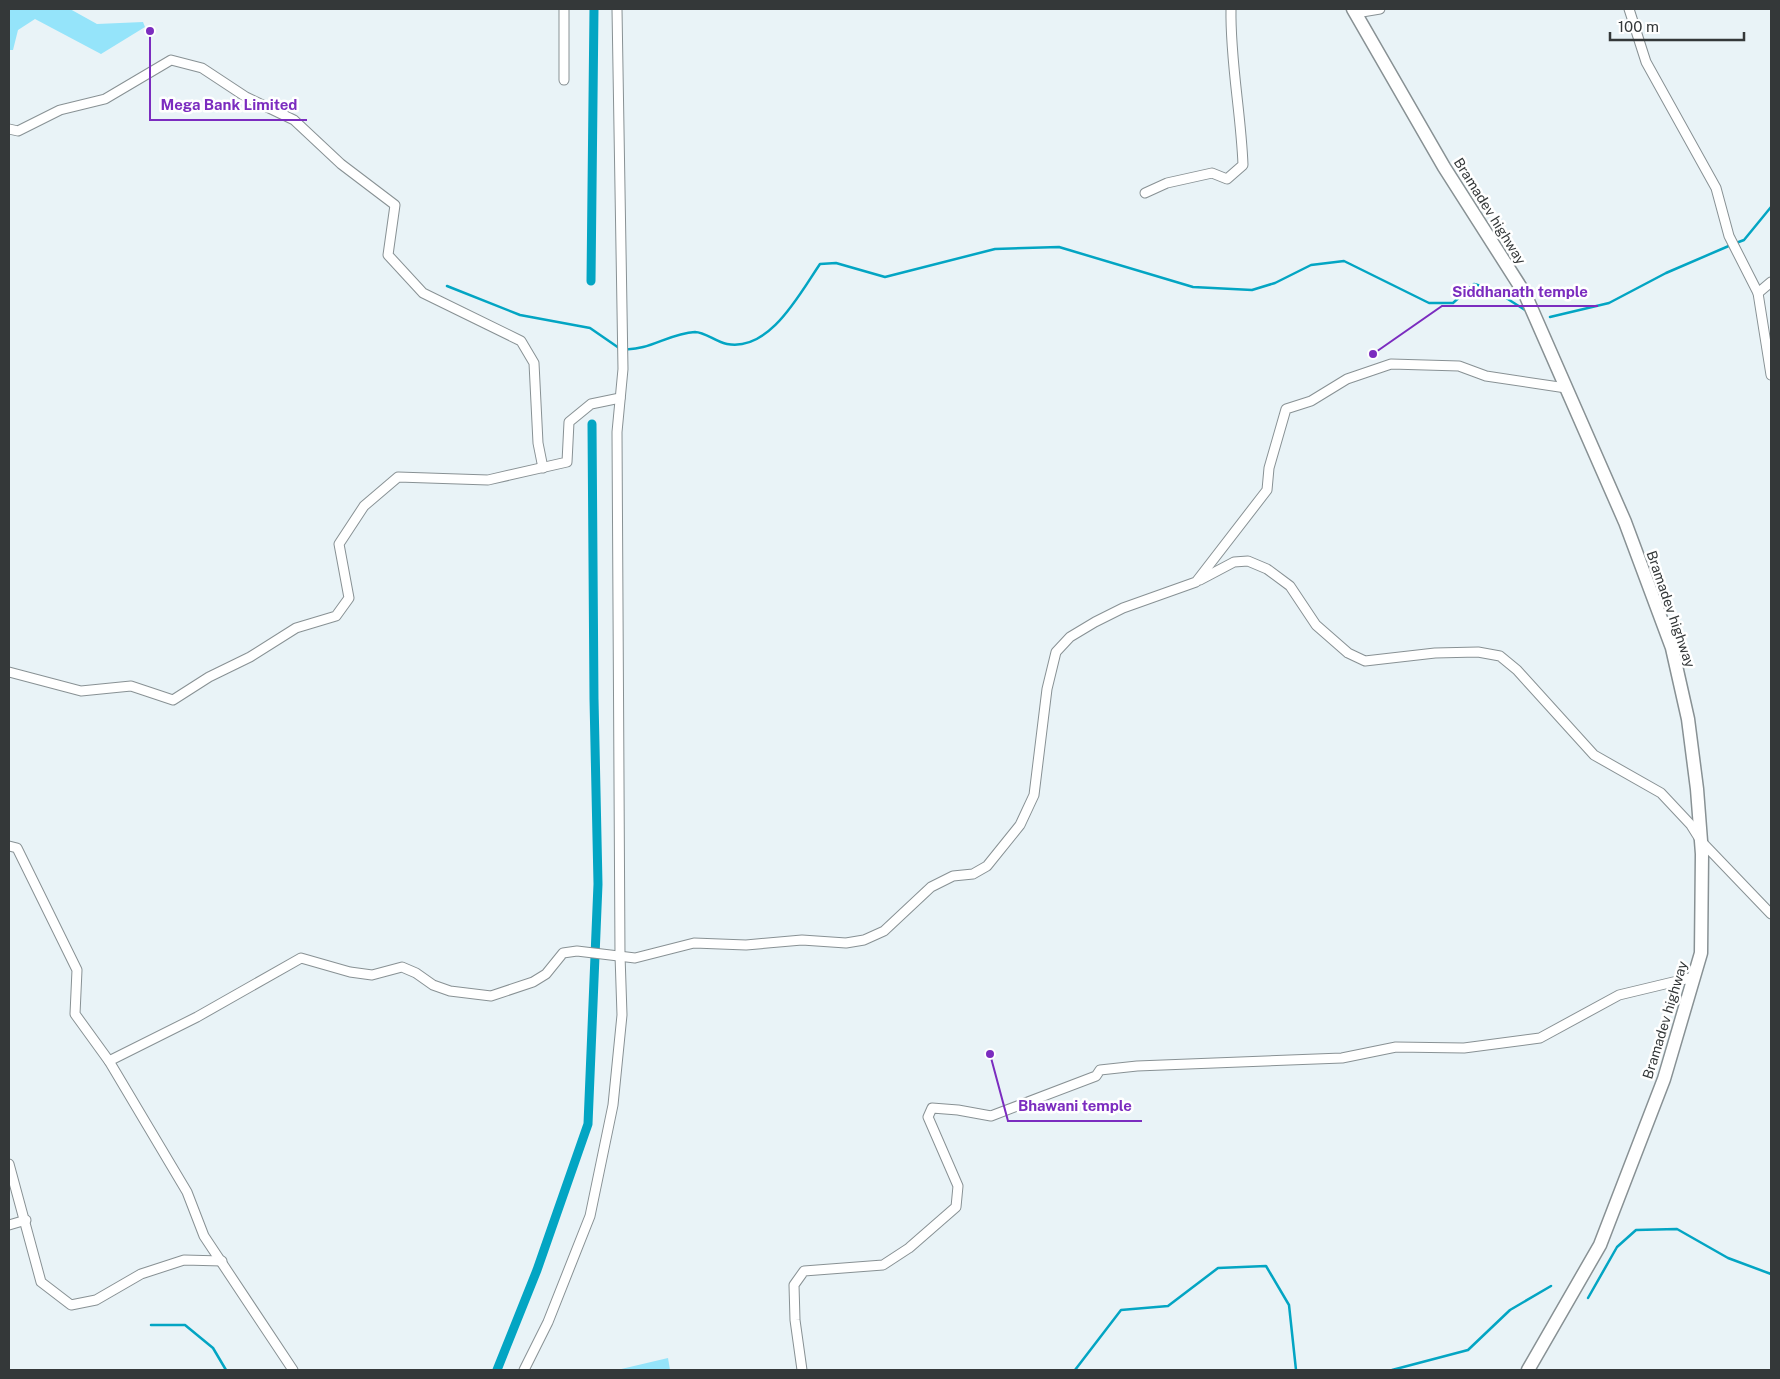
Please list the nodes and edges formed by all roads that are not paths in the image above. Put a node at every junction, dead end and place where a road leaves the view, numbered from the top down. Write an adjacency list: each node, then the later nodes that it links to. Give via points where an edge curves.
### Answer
1 (564, 9): 7 (street)
2 (617, 9): 14 (street, via 623,368)
3 (1231, 9): 9 (street, via 1230,44 1242,130 1243,165 1227,179 1212,173 1167,183)
4 (1380, 9): 6 (street)
5 (1629, 9): 11 (street, via 1646,62 1716,188 1730,236)
6 (1355, 11): 13 (street, Bramadev highway, via 1444,167 1525,294)
7 (564, 80)
8 (9, 128): 15 (street, via 18,131 60,110 105,99 171,60 202,68 246,97 294,120 341,164 395,205 388,255 423,293 521,341 534,363 538,443)
9 (1145, 193)
10 (1771, 282): 11 (street)
11 (1758, 293): 12 (street)
12 (1771, 375)
13 (1566, 388): 16 (street, via 1486,376 1459,366 1391,364 1347,379 1311,401 1286,409 1268,468 1267,490); 18 (street, Bramadev highway, via 1625,522 1672,648 1688,719)
14 (620, 398): 15 (street, via 591,404 570,422 566,462); 21 (street, via 617,432)
15 (543, 468): 17 (street, via 488,480 398,478 364,506 340,544 349,598 336,616 296,628 173,700 131,686 81,691)
16 (1196, 582): 18 (street, via 1234,562 1254,563 1290,586 1316,625 1348,653 1365,662 1435,653 1478,652 1500,656 1517,670 1594,755 1661,793 1691,825); 21 (street, via 1123,608 1070,637 1056,652 1034,796 1020,825 987,866 973,874 953,876 931,887 884,931 864,940 802,940 746,945 694,943 635,958)
17 (9, 672)
18 (1701, 841): 20 (street); 22 (street, Bramadev highway, via 1701,953)
19 (9, 846): 23 (street, via 17,848 77,970 76,1014)
20 (1771, 914)
21 (620, 955): 23 (street, via 577,950 563,954 546,974 534,982 491,996 433,986 402,967 372,975 301,958 197,1017); 29 (street, via 622,1015 613,1106 590,1216 548,1322)
22 (1694, 977): 30 (street, via 1619,995 1540,1038 1464,1048 1396,1047 1342,1058 1100,1070 1096,1076 991,1116 932,1108 928,1118 958,1186 956,1207 883,1266 804,1271 794,1285); 31 (street, Bramadev highway, via 1664,1079 1600,1245)
23 (109, 1061): 27 (street, via 187,1192 204,1236)
24 (9, 1164): 25 (street)
25 (26, 1220): 26 (street); 27 (street, via 41,1282 71,1305 96,1300 141,1274 184,1260)
26 (9, 1224)
27 (222, 1261): 28 (street)
28 (292, 1370)
29 (524, 1370)
30 (802, 1370)
31 (1528, 1370)

